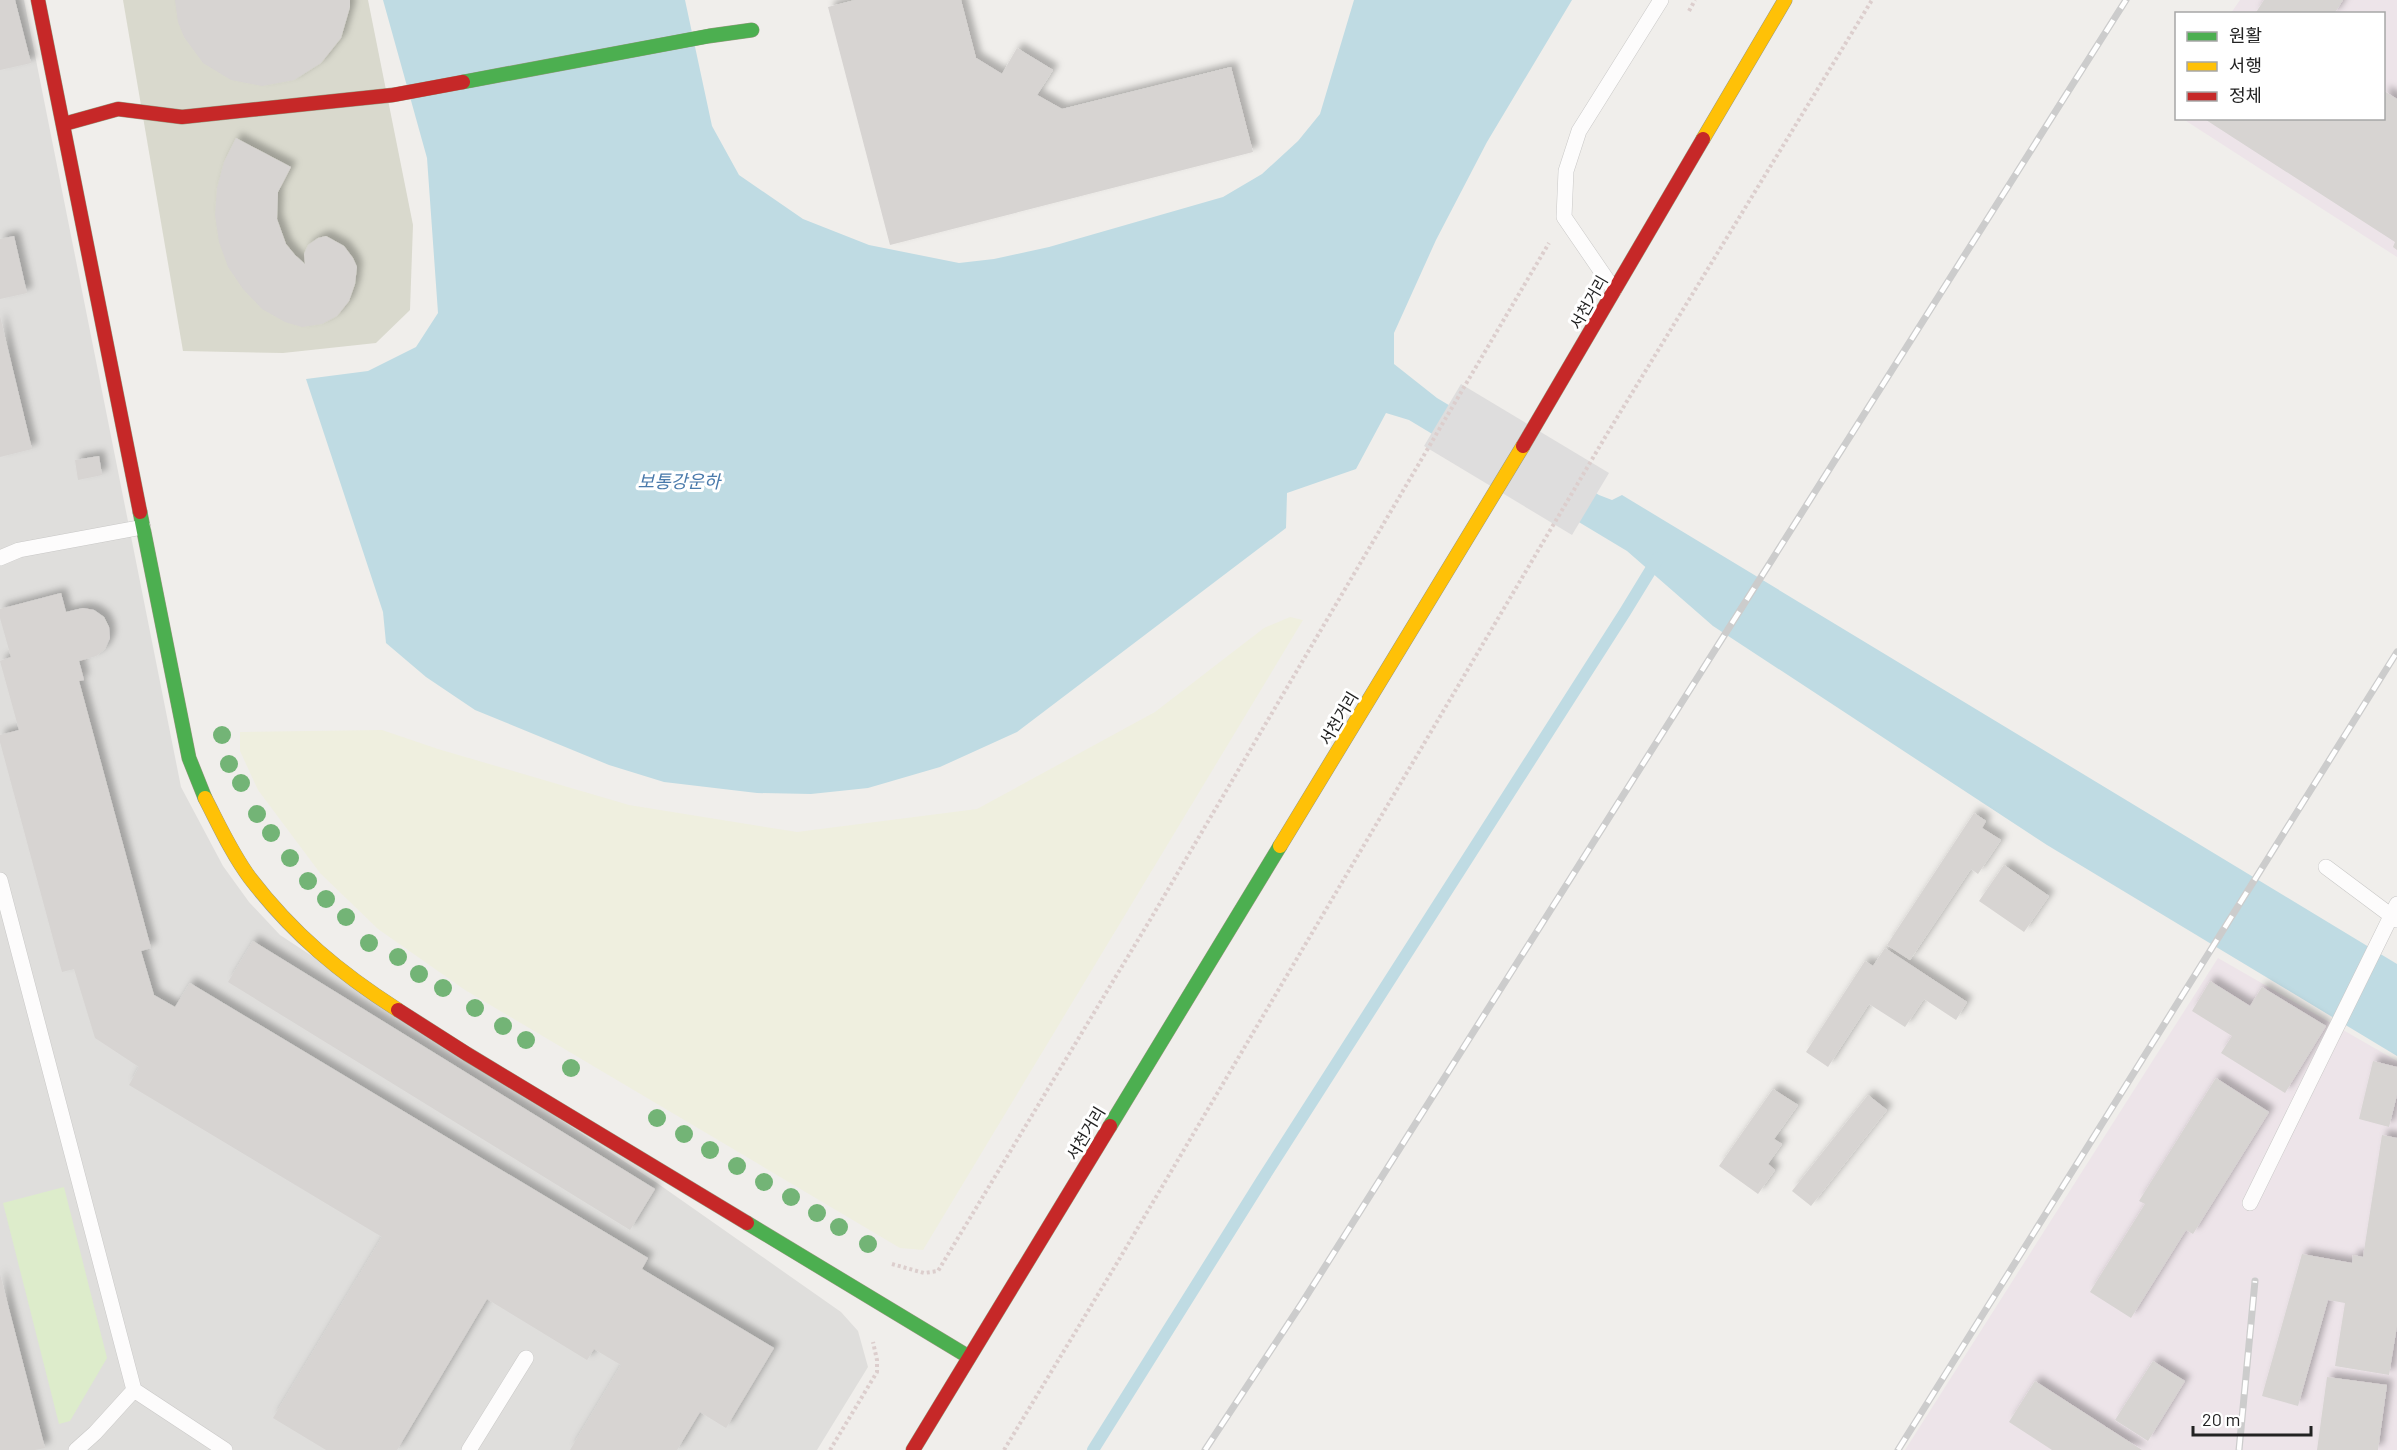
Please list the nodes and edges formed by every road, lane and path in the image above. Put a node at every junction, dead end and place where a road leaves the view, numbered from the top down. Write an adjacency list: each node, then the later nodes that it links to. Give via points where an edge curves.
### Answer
1 (38, 0): 6 (street)
2 (1660, 0): 7 (lane, via 1579,131 1566,171 1564,217)
3 (1785, 0): 7 (street, 서천거리)
4 (1872, 0): 25 (path, via 1553,524)
5 (752, 30): 6 (street, via 393,94 182,117 118,109)
6 (64, 124): 9 (street)
7 (1614, 290): 16 (street, 서천거리, via 1497,490)
8 (1464, 387): 15 (path, via 938,1271 924,1273)
9 (143, 527): 10 (lane, via 19,550); 16 (street, via 189,758 199,784 250,878 310,945 353,981 466,1054)
10 (0, 558)
11 (2326, 867): 13 (lane)
12 (0, 880): 19 (lane)
13 (2395, 913): 14 (lane)
14 (2250, 1203)
15 (891, 1263)
16 (969, 1357): 24 (street, 서천거리)
17 (526, 1358): 22 (lane)
18 (877, 1372): 23 (path)
19 (134, 1390): 20 (lane); 21 (lane)
20 (76, 1450)
21 (225, 1450)
22 (469, 1450)
23 (830, 1450)
24 (913, 1450)
25 (1004, 1450)

